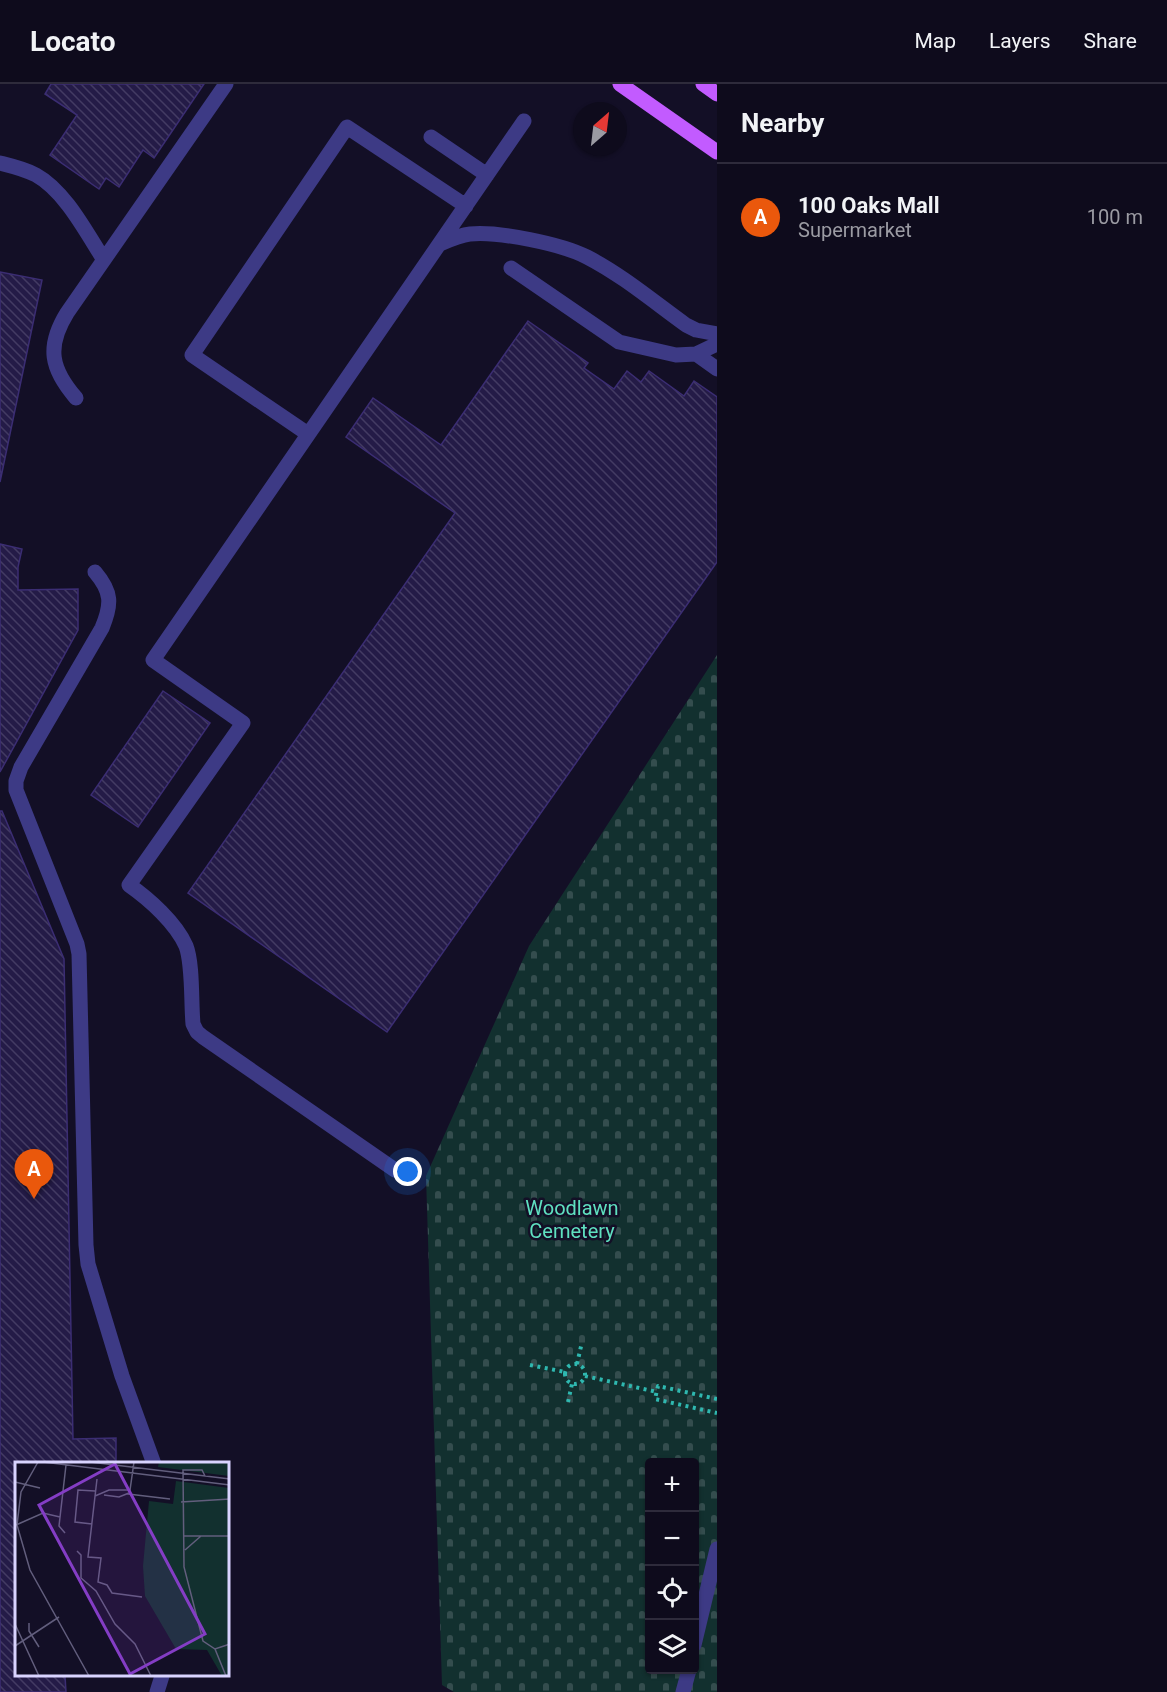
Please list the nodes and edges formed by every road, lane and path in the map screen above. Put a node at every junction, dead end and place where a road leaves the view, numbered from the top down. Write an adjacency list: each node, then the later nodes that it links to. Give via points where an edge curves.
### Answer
1 (226, 84): 12 (lane)
2 (620, 84): 7 (main road)
3 (703, 84): 4 (main road)
4 (717, 94)
5 (524, 121): 9 (lane)
6 (431, 137): 9 (lane)
7 (717, 152)
8 (0, 163): 12 (lane, via 29,172 52,186)
9 (487, 175): 10 (lane)
10 (466, 206): 11 (lane); 19 (lane, via 347,127 192,355)
11 (440, 244): 14 (lane, via 468,234 489,233 568,249 621,278 686,325); 19 (lane)
12 (104, 260): 18 (lane, via 61,322 54,339 56,367)
13 (511, 268): 16 (lane, via 616,340 676,355)
14 (717, 334)
15 (717, 344): 16 (lane)
16 (696, 354): 17 (lane)
17 (717, 369)
18 (76, 398)
19 (308, 434): 21 (lane, via 153,660 243,723 129,885 146,897 186,946 197,1032)
20 (94, 572): 32 (lane, via 108,590 108,616 21,767 16,790 77,944 88,1264)
21 (395, 1170)
22 (582, 1342): 23 (path)
23 (577, 1364): 25 (path); 26 (path)
24 (531, 1365): 25 (path)
25 (565, 1372): 27 (path, via 566,1380)
26 (585, 1376): 27 (path, via 580,1383); 28 (path)
27 (572, 1384): 30 (path)
28 (657, 1392): 29 (path, via 658,1386); 31 (path, via 656,1399)
29 (717, 1399)
30 (568, 1402)
31 (717, 1413)
32 (153, 1462)
33 (717, 1549): 34 (lane)
34 (699, 1624)
35 (688, 1674): 38 (lane)
36 (162, 1677): 37 (lane)
37 (157, 1692)
38 (683, 1692)

